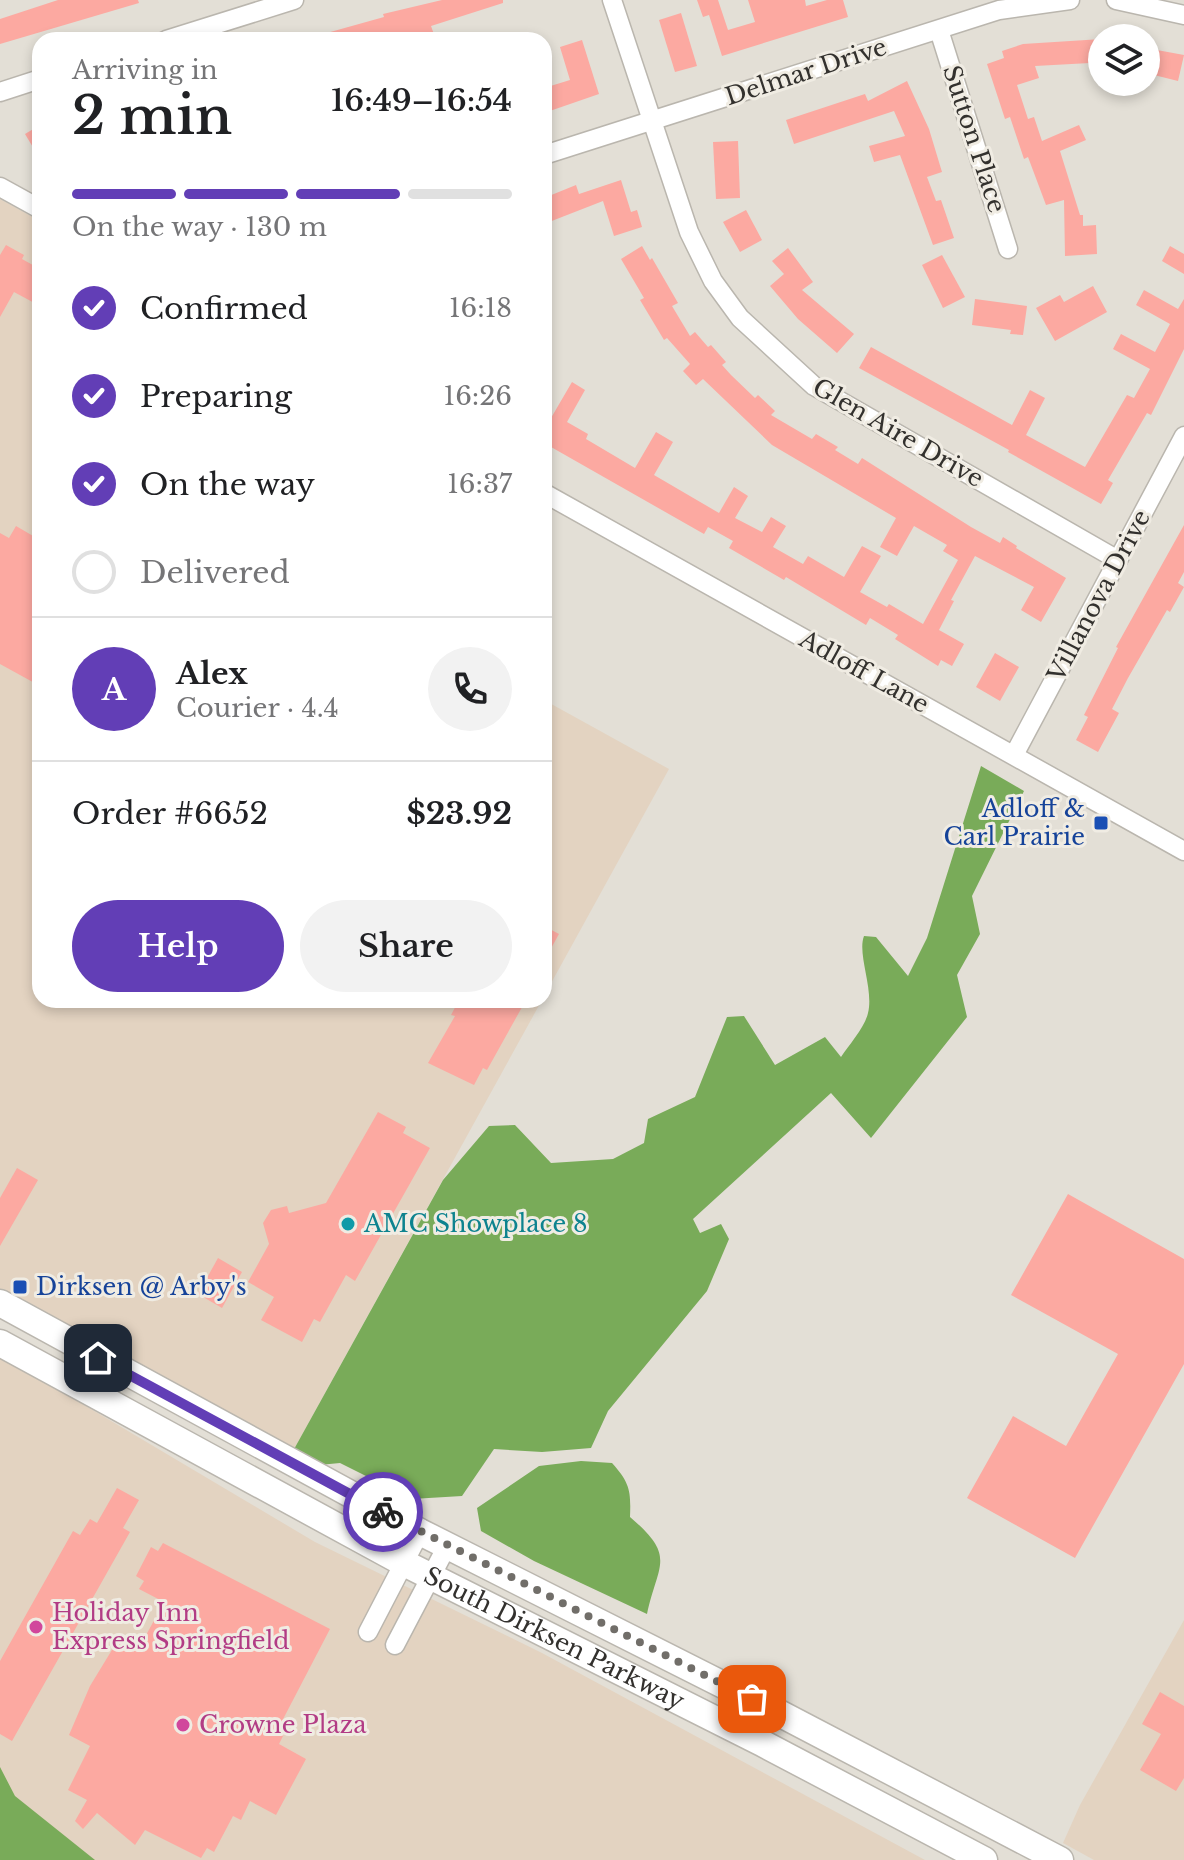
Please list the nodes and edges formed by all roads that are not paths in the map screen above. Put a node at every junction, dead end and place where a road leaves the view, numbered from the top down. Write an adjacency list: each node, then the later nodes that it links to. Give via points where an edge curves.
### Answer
1 (294, 0): 7 (street)
2 (612, 0): 10 (street, Glen Aire Drive)
3 (1070, 0): 6 (street, Delmar Drive, via 999,10)
4 (1116, 0): 5 (street)
5 (1184, 15)
6 (939, 30): 10 (street, Delmar Drive); 14 (street, Sutton Place)
7 (192, 32)
8 (32, 82): 9 (street)
9 (0, 92)
10 (650, 121): 11 (street, Delmar Drive); 17 (street, Glen Aire Drive, via 689,232 713,281 776,354 814,386)
11 (552, 152)
12 (0, 187): 13 (street)
13 (32, 205)
14 (1008, 249)
15 (1184, 436): 17 (street, Villanova Drive)
16 (552, 497): 18 (street, Adloff Lane)
17 (1118, 560): 18 (street, Villanova Drive)
18 (1014, 755): 19 (street, Adloff Lane)
19 (1184, 851)
20 (0, 1303): 22 (main road, South Dirksen Parkway)
21 (0, 1343): 24 (main road, South Dirksen Parkway)
22 (420, 1532): 23 (main road, South Dirksen Parkway); 24 (street)
23 (447, 1546): 25 (street); 29 (main road, South Dirksen Parkway)
24 (404, 1563): 25 (main road, South Dirksen Parkway); 26 (street)
25 (430, 1576): 27 (street); 28 (main road, South Dirksen Parkway)
26 (368, 1632)
27 (395, 1645)
28 (984, 1860)
29 (1060, 1860)

